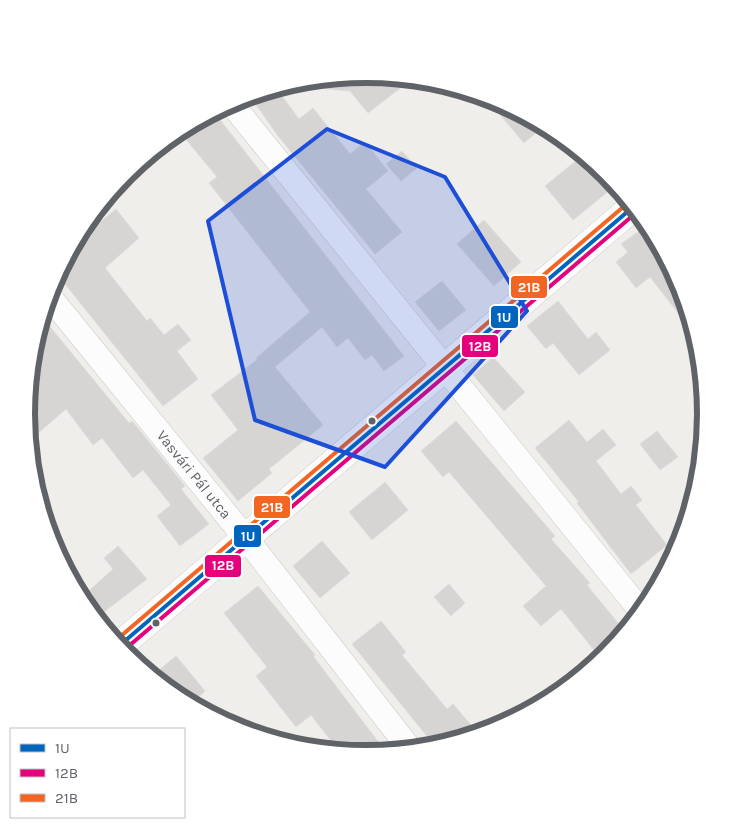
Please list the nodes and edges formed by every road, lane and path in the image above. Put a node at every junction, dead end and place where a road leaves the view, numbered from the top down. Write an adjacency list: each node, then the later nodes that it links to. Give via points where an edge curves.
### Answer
1 (236, 109): 4 (street)
2 (628, 211): 4 (street)
3 (54, 304): 5 (street, Vasvári Pál utca)
4 (445, 367): 5 (street); 6 (street)
5 (245, 538): 7 (street); 8 (street, Vasvári Pál utca)
6 (636, 605)
7 (125, 641)
8 (405, 742)

